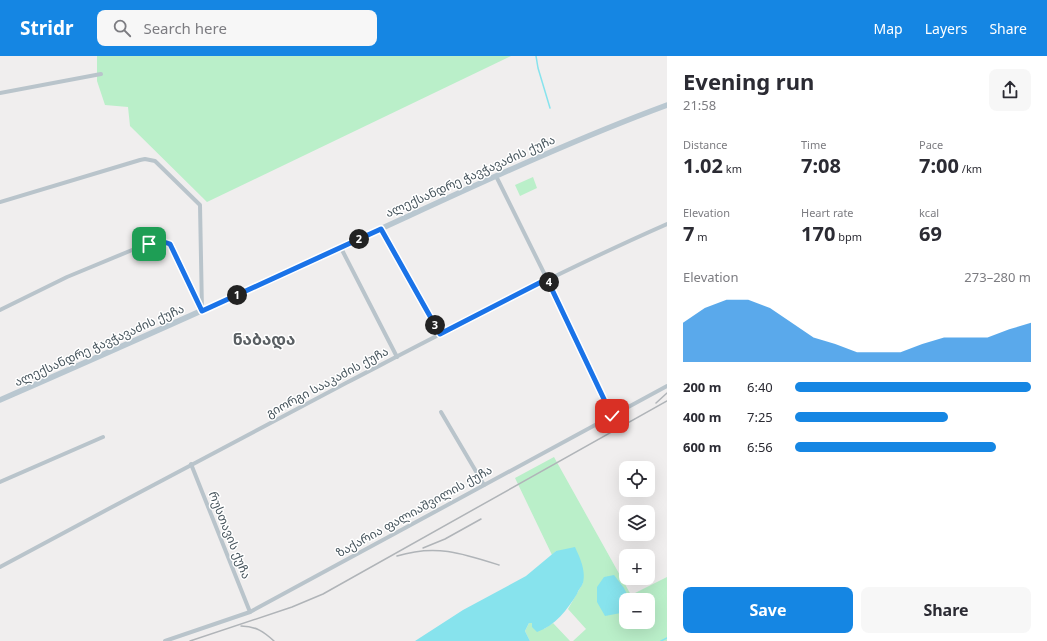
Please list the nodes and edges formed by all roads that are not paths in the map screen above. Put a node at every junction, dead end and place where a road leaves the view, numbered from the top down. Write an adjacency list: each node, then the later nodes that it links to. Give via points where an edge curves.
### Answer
1 (101, 74): 2 (street)
2 (0, 93)
3 (667, 105): 4 (street, ალექსანდრე ჭავჭავაძის ქუჩა)
4 (496, 176): 7 (street, ალექსანდრე ჭავჭავაძის ქუჩა); 9 (street)
5 (0, 202): 11 (street, via 140,160 155,161 200,205)
6 (667, 224): 9 (street, გიორგი სააკაძის ქუჩა)
7 (381, 229): 8 (street, ალექსანდრე ჭავჭავაძის ქუჩა); 12 (street)
8 (341, 248): 11 (street, ალექსანდრე ჭავჭავაძის ქუჩა); 13 (street)
9 (547, 279): 12 (street, გიორგი სააკაძის ქუჩა); 17 (street)
10 (0, 310): 11 (street, via 67,277 161,241 170,244)
11 (202, 311): 15 (street, ალექსანდრე ჭავჭავაძის ქუჩა)
12 (440, 334): 13 (street, გიორგი სააკაძის ქუჩა)
13 (397, 357): 19 (street, გიორგი სააკაძის ქუჩა)
14 (667, 386): 17 (street, ზაქარია ფალიაშვილის ქუჩა)
15 (0, 400)
16 (441, 412): 21 (street)
17 (612, 416): 21 (street, ზაქარია ფალიაშვილის ქუჩა)
18 (103, 437): 20 (street)
19 (191, 464): 22 (street, გიორგი სააკაძის ქუჩა); 23 (street, რუსთავის ქუჩა)
20 (0, 482)
21 (484, 485): 23 (street, ზაქარია ფალიაშვილის ქუჩა)
22 (0, 566)
23 (250, 612): 24 (street, ზაქარია ფალიაშვილის ქუჩა)
24 (165, 641)

